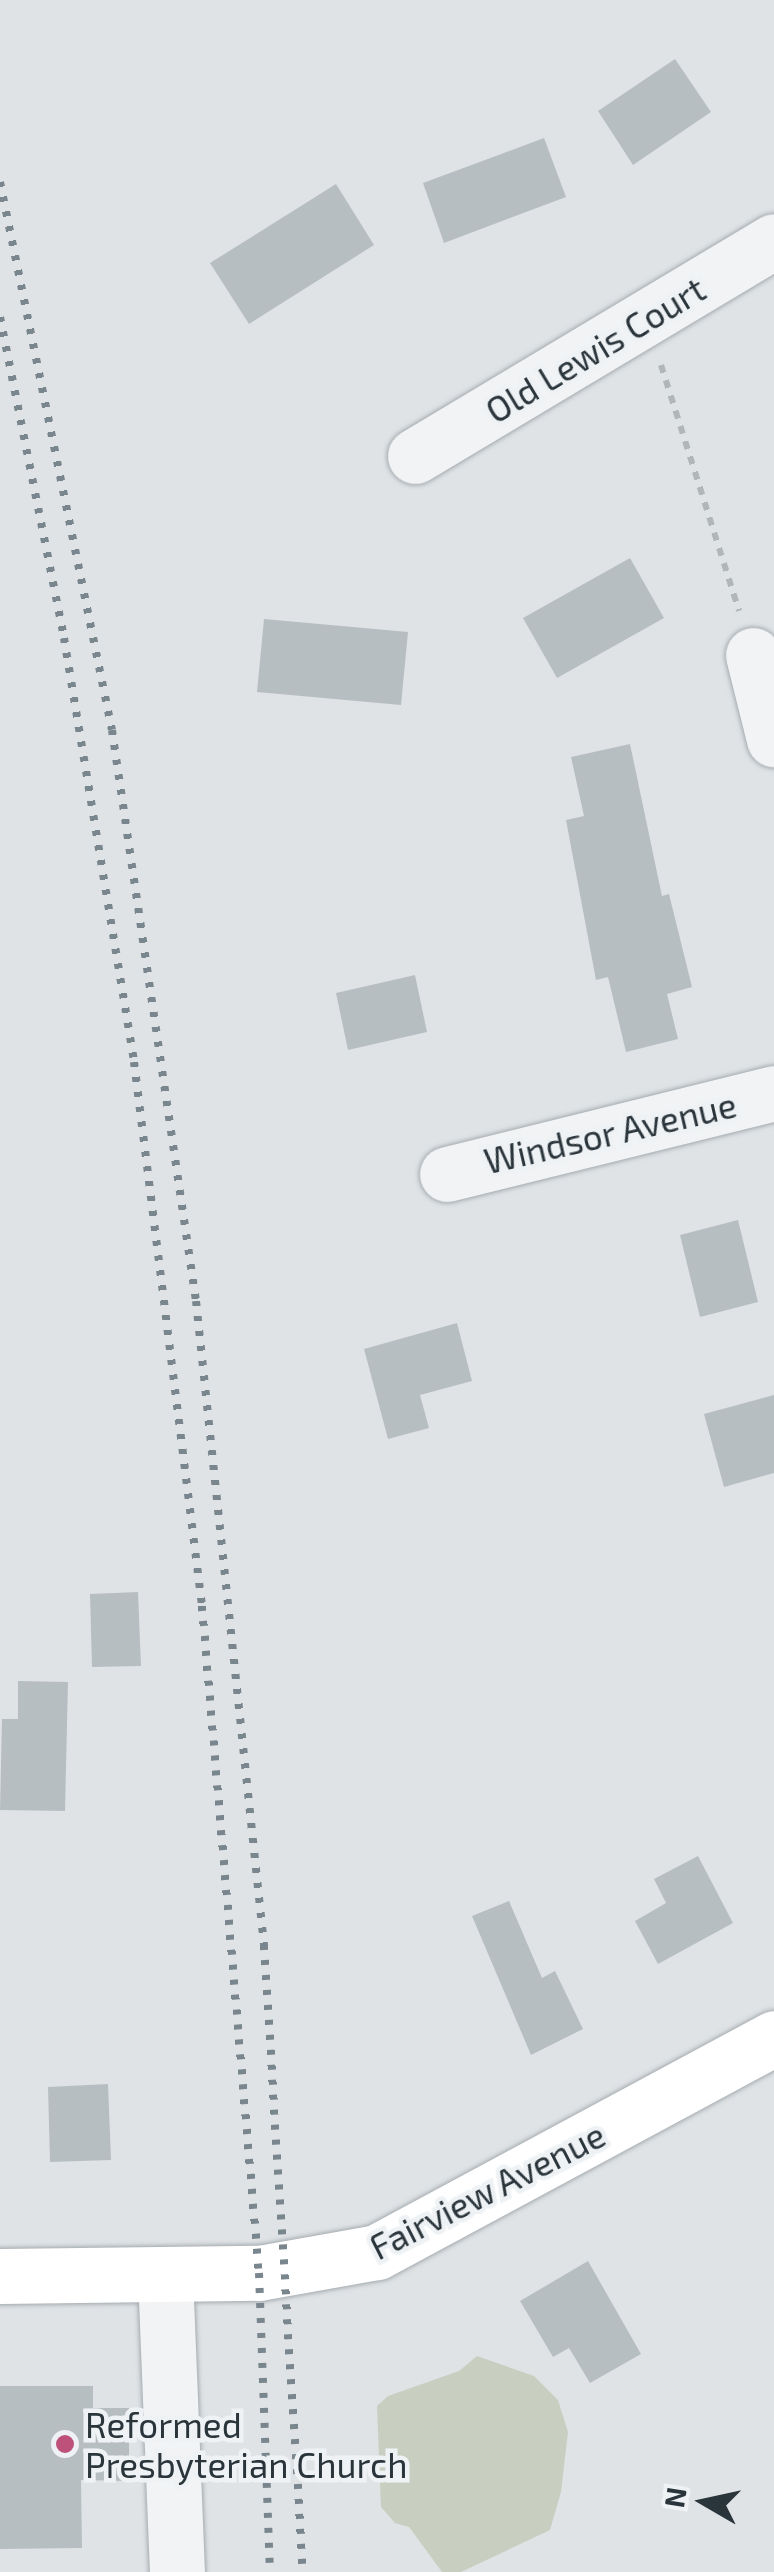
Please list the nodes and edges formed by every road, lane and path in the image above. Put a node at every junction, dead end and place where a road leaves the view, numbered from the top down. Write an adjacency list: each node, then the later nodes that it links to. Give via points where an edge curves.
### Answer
1 (774, 241): 2 (street, Old Lewis Court)
2 (646, 318): 3 (street, Old Lewis Court); 4 (path)
3 (415, 456)
4 (753, 655): 5 (street)
5 (774, 739)
6 (774, 1093): 7 (street, Windsor Avenue)
7 (446, 1174)
8 (774, 2038): 9 (main road, Fairview Avenue, via 378,2252 288,2270)
9 (165, 2274): 10 (main road, Fairview Avenue); 11 (street)
10 (0, 2276)
11 (177, 2572)

